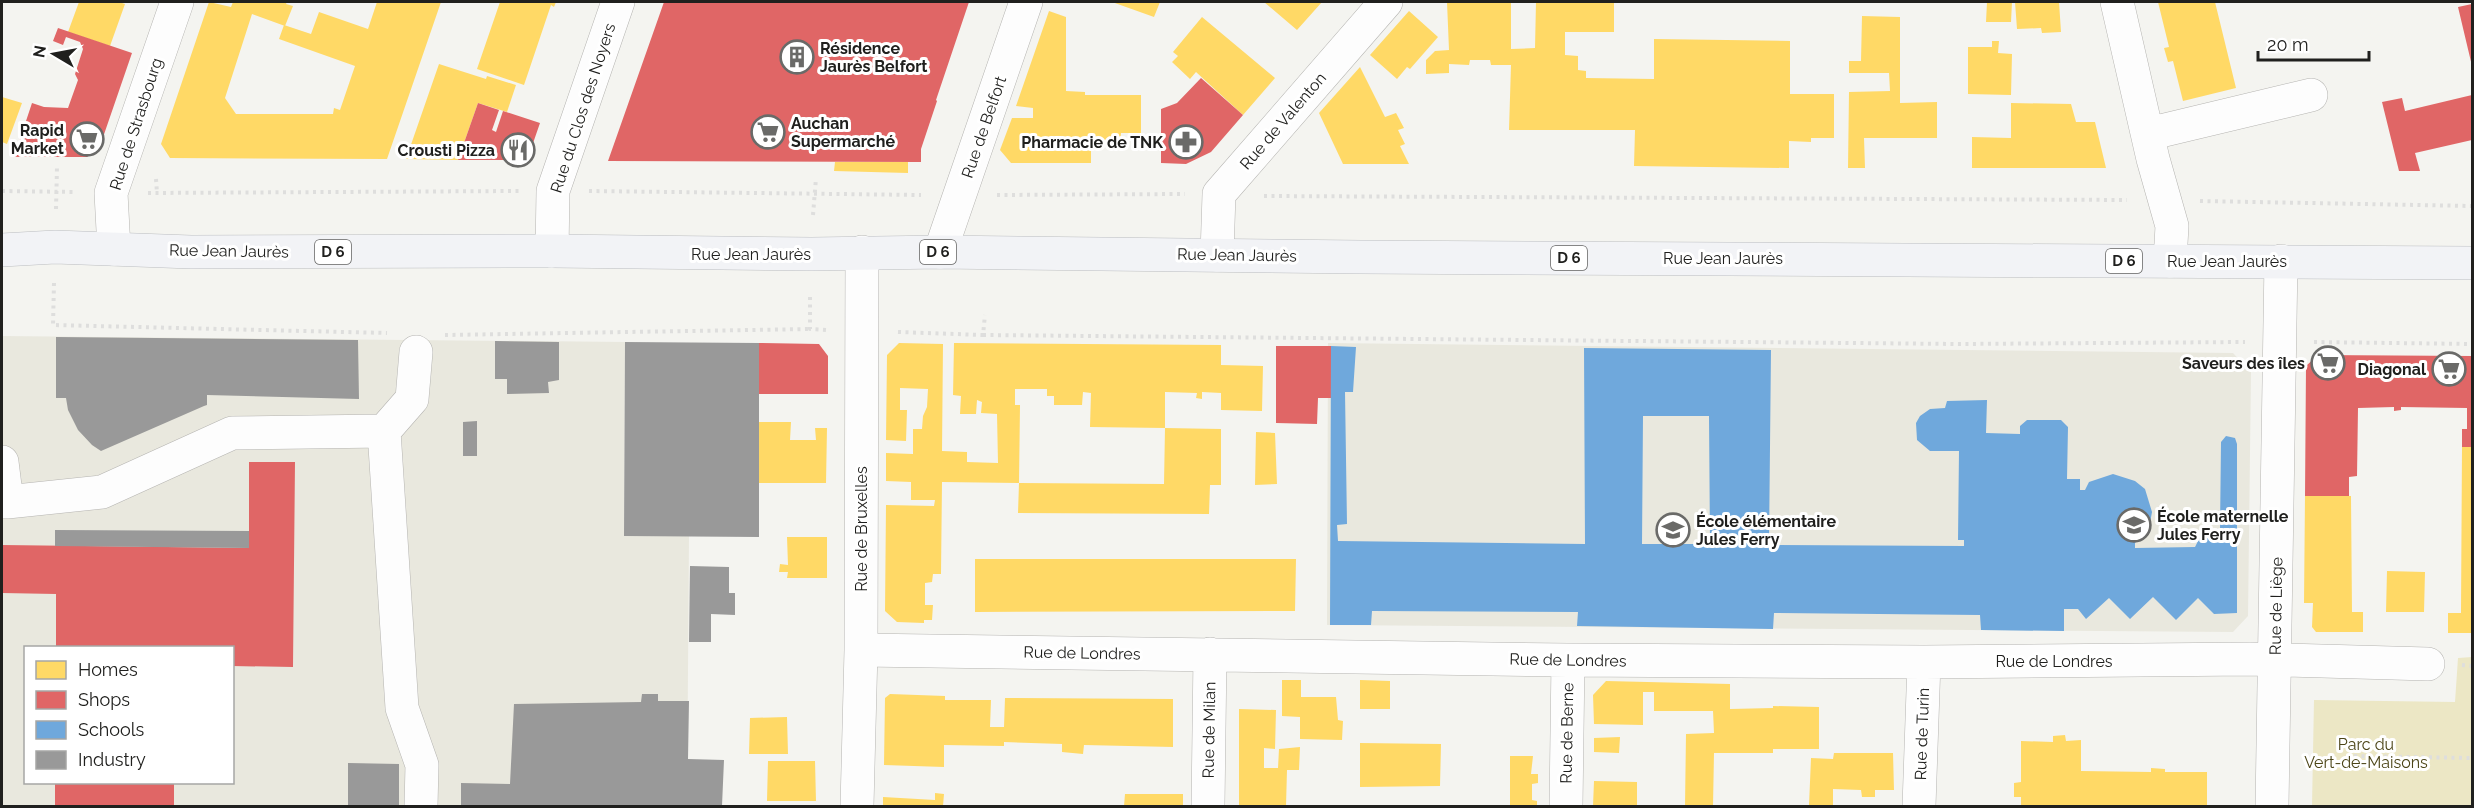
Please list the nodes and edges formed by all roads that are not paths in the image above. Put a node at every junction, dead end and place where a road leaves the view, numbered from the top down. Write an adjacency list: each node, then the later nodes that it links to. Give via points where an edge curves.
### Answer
1 (177, 2): 8 (street, Rue de Strasbourg, via 111,193)
2 (618, 2): 10 (street, Rue du Clos des Noyers, via 553,191)
3 (1026, 2): 12 (street, Rue de Belfort)
4 (1386, 2): 13 (street, Rue de Valenton, via 1219,194)
5 (2117, 2): 7 (street)
6 (2311, 95): 7 (street)
7 (2148, 134): 14 (street, via 2172,226)
8 (114, 249): 9 (main road, Rue Jean Jaurès / D 6); 10 (main road, Rue Jean Jaurès / D 6)
9 (2, 250)
10 (552, 251): 11 (main road, Rue Jean Jaurès / D 6)
11 (862, 252): 12 (main road, Rue Jean Jaurès / D 6); 20 (street, Rue de Bruxelles)
12 (940, 252): 13 (main road, Rue Jean Jaurès / D 6)
13 (1217, 255): 14 (main road, Rue Jean Jaurès / D 6)
14 (2170, 261): 15 (main road, Rue Jean Jaurès / D 6)
15 (2282, 261): 16 (main road, Rue Jean Jaurès / D 6); 23 (street, Rue de Liège)
16 (2472, 263)
17 (416, 352): 18 (street, via 412,399)
18 (384, 430): 19 (street, via 232,433 102,492 7,502); 26 (street, via 402,708 422,765)
19 (2, 462)
20 (861, 650): 21 (street, Rue de Londres); 27 (street, Rue de Bruxelles)
21 (1210, 654): 22 (street, Rue de Londres); 28 (street, Rue de Milan)
22 (1568, 660): 24 (street, Rue de Londres); 29 (street, Rue de Berne)
23 (2275, 660): 24 (street, Rue de Londres); 25 (street, Rue de Londres); 31 (street, Rue de Liège)
24 (1924, 662): 30 (street, Rue de Turin)
25 (2428, 664)
26 (421, 807)
27 (857, 807)
28 (1208, 807)
29 (1566, 807)
30 (1919, 807)
31 (2272, 807)

